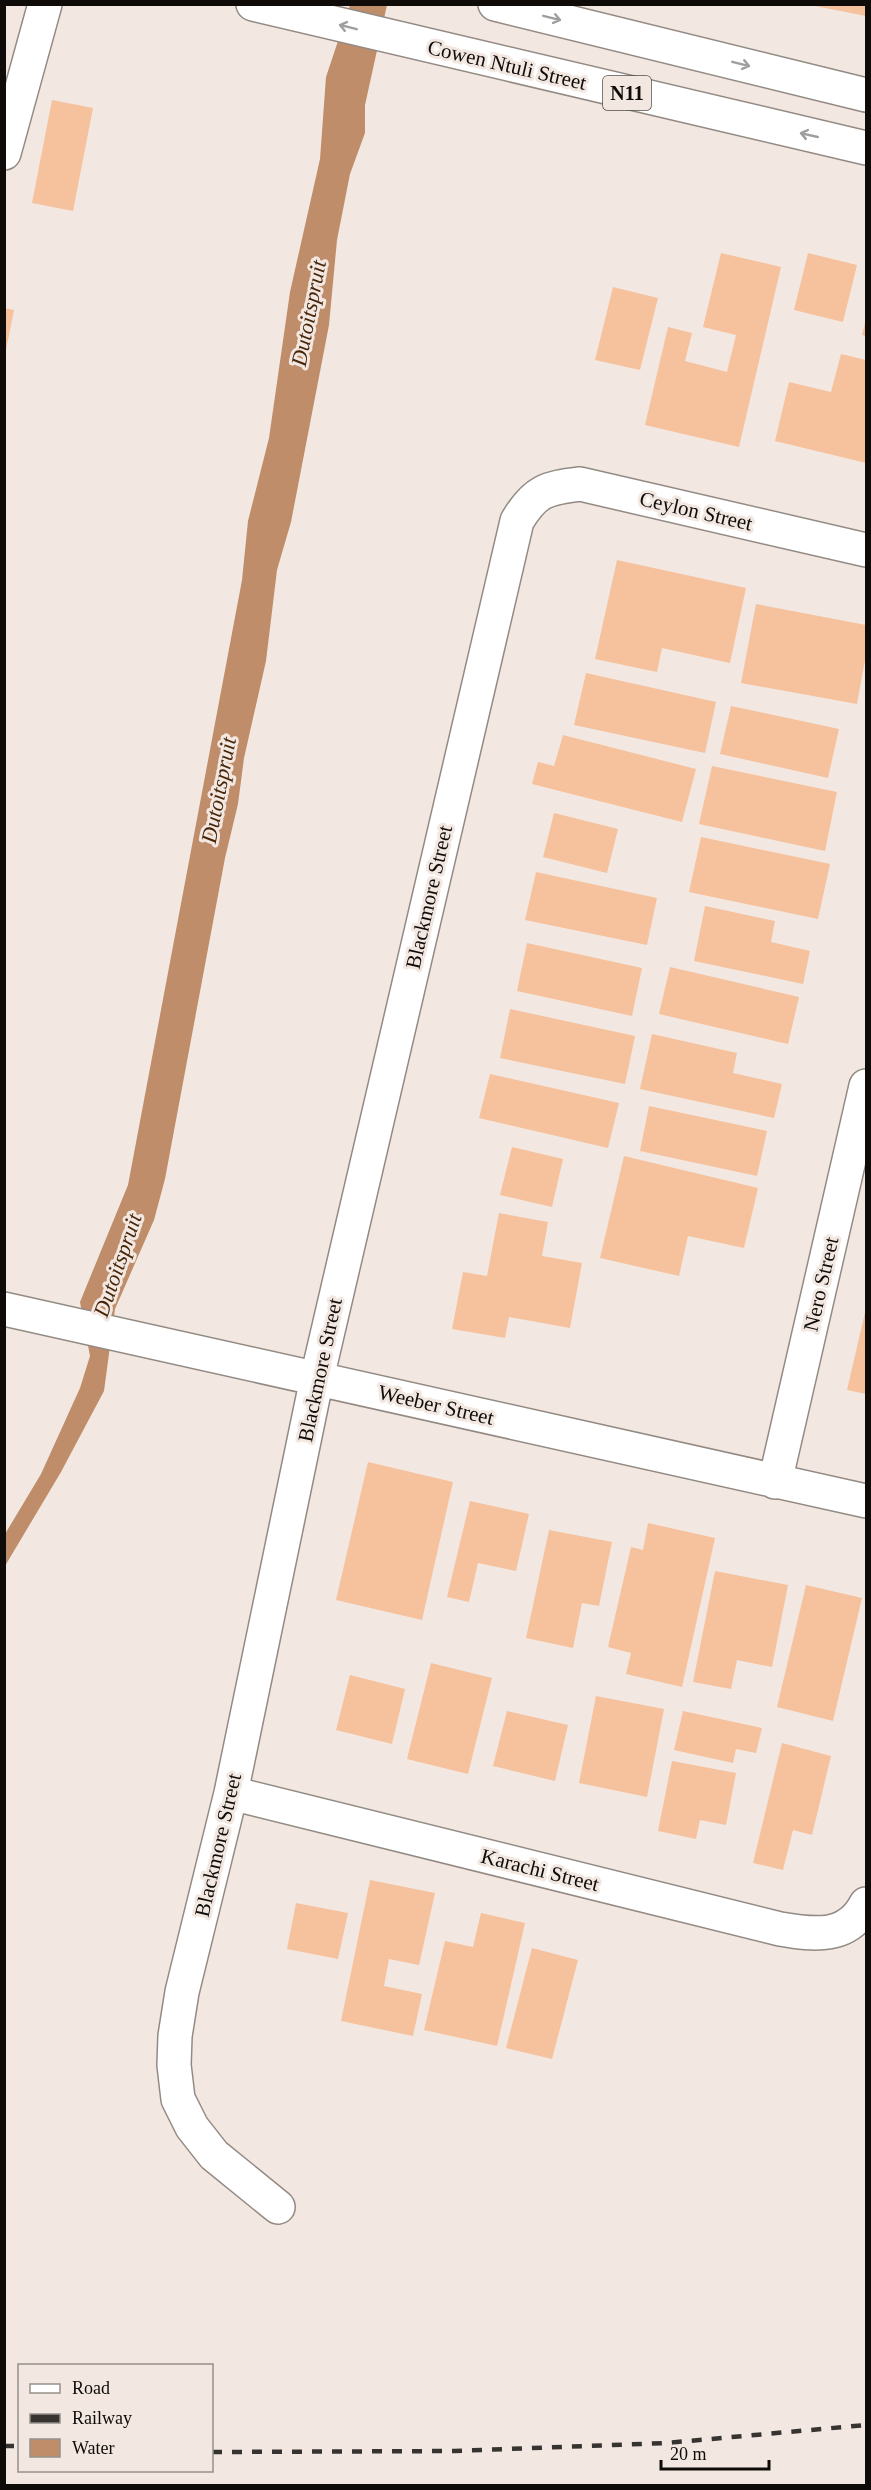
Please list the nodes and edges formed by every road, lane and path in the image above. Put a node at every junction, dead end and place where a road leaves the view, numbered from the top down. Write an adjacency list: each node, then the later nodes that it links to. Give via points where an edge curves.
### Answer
1 (45, 4): 6 (main road)
2 (253, 4): 5 (main road, Cowen Ntuli Street / N11, one-way to 2)
3 (495, 4): 4 (main road, one-way to 4)
4 (867, 95)
5 (867, 148)
6 (4, 153)
7 (528, 502): 8 (main road, Ceylon Street, via 550,487 580,484); 11 (main road, Blackmore Street, via 517,521)
8 (867, 550)
9 (867, 1086): 12 (main road, Nero Street)
10 (4, 1309): 11 (main road, Weeber Street)
11 (317, 1378): 12 (main road, Weeber Street); 14 (main road, Blackmore Street)
12 (775, 1482): 13 (main road, Weeber Street)
13 (867, 1501)
14 (231, 1793): 15 (main road, Karachi Street, via 762,1926 831,1933); 16 (main road, Blackmore Street, via 182,1992 174,2066 178,2099 192,2127 214,2155)
15 (858, 1915)
16 (278, 2207)

